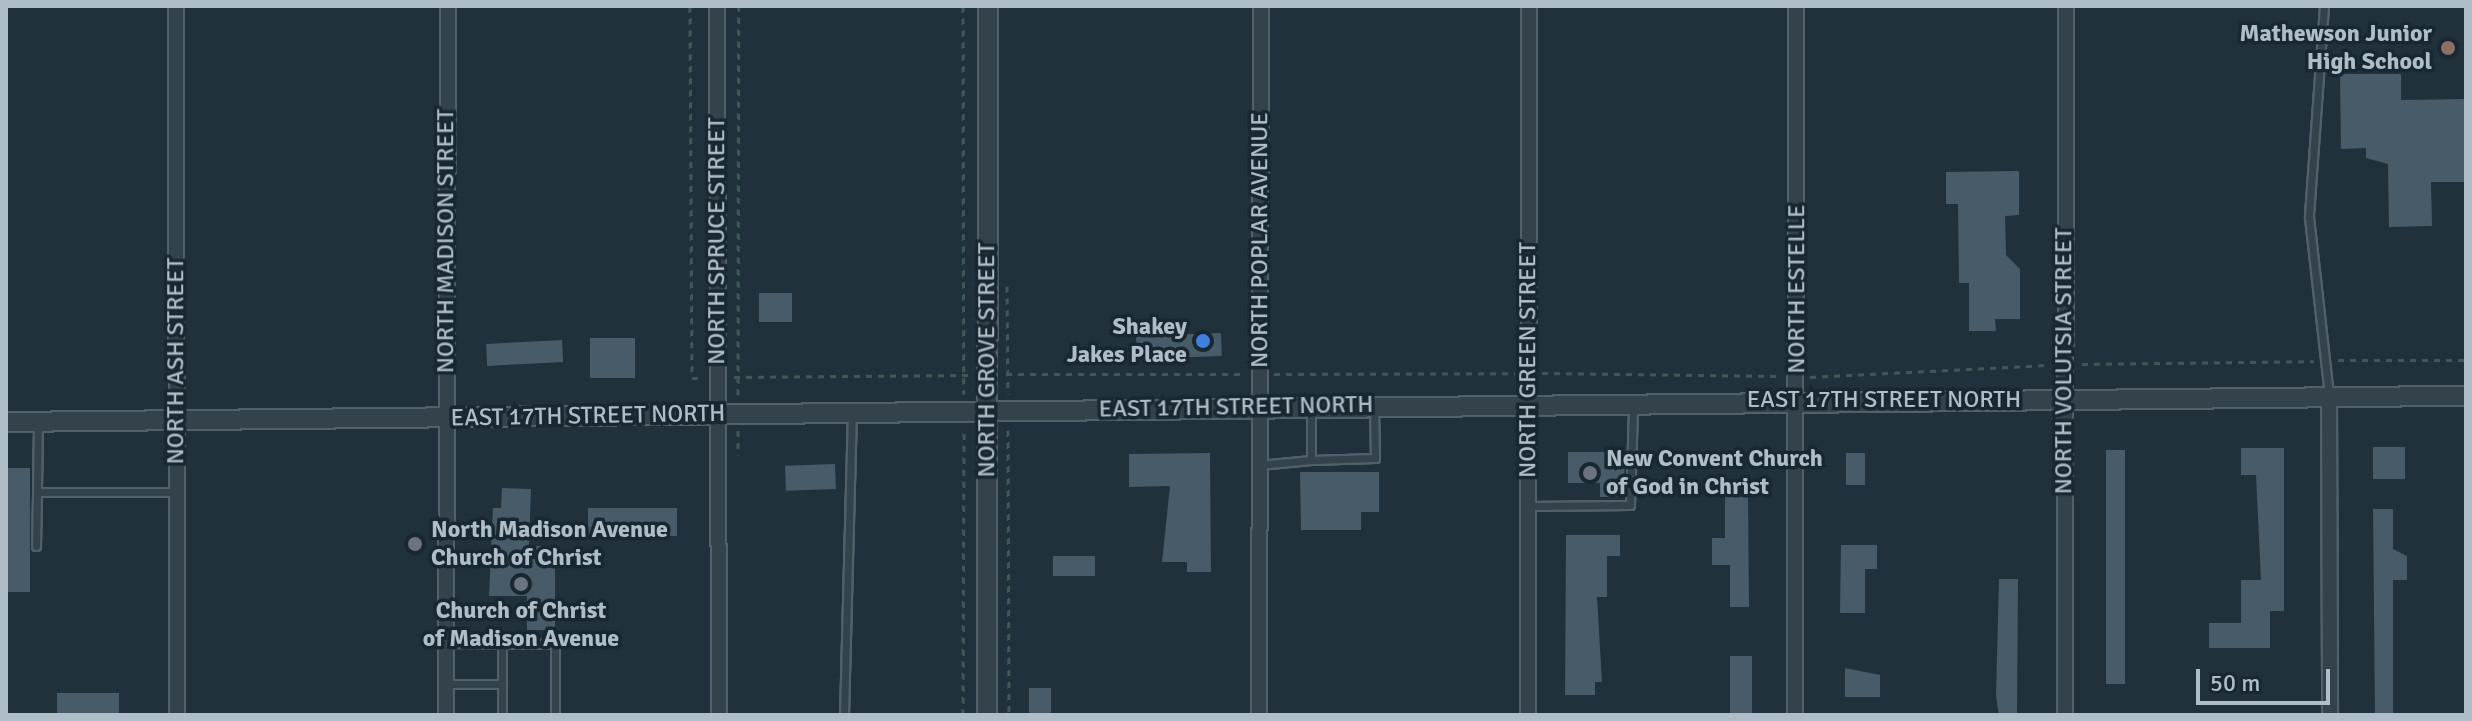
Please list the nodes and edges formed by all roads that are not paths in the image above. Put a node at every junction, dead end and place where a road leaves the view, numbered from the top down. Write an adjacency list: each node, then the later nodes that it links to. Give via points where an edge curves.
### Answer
1 (176, 6): 23 (street, NORTH ASH STREET)
2 (448, 6): 22 (street, NORTH MADISON STREET)
3 (717, 6): 19 (street, NORTH SPRUCE STREET, via 724,377)
4 (988, 6): 21 (street, NORTH GROVE STREET)
5 (1261, 6): 16 (street, NORTH POPLAR AVENUE)
6 (1529, 6): 15 (street, NORTH GREEN STREET)
7 (1796, 6): 13 (street, NORTH ESTELLE)
8 (2066, 6): 12 (street, NORTH VOLUTSIA STREET)
9 (2324, 6): 11 (lane, via 2309,217)
10 (2466, 396): 11 (street, EAST 17TH STREET NORTH)
11 (2329, 397): 12 (street, EAST 17TH STREET NORTH); 47 (street)
12 (2064, 399): 13 (street, EAST 17TH STREET NORTH); 46 (street, NORTH VOLUTSIA STREET)
13 (1797, 401): 14 (street, EAST 17TH STREET NORTH); 45 (street, NORTH ESTELLE)
14 (1633, 402): 15 (street, EAST 17TH STREET NORTH); 30 (lane, via 1630,505)
15 (1527, 403): 18 (street, EAST 17TH STREET NORTH); 30 (street, NORTH GREEN STREET)
16 (1259, 404): 17 (street, EAST 17TH STREET NORTH); 21 (street, EAST 17TH STREET NORTH); 27 (street, NORTH POPLAR AVENUE)
17 (1311, 404): 18 (street, EAST 17TH STREET NORTH); 26 (lane)
18 (1374, 404): 26 (lane, via 1375,458)
19 (718, 413): 20 (street, EAST 17TH STREET NORTH); 22 (street, EAST 17TH STREET NORTH); 40 (street, NORTH SPRUCE STREET)
20 (852, 413): 21 (street, EAST 17TH STREET NORTH); 41 (lane)
21 (987, 413): 42 (street, NORTH GROVE STREET)
22 (445, 418): 23 (street, EAST 17TH STREET NORTH); 32 (street, NORTH MADISON STREET)
23 (176, 420): 24 (street, EAST 17TH STREET NORTH); 29 (street, NORTH ASH STREET)
24 (38, 421): 25 (street, EAST 17TH STREET NORTH); 28 (lane)
25 (6, 422)
26 (1311, 460): 27 (lane)
27 (1259, 465): 43 (street, NORTH POPLAR AVENUE)
28 (37, 492): 29 (lane); 31 (lane)
29 (176, 492): 36 (street, NORTH ASH STREET)
30 (1528, 506): 44 (street, NORTH GREEN STREET)
31 (36, 546)
32 (446, 643): 33 (lane); 34 (street, NORTH MADISON STREET)
33 (502, 644): 35 (lane); 39 (lane, via 555,644)
34 (446, 684): 35 (lane); 37 (street, NORTH MADISON STREET)
35 (502, 684): 38 (lane)
36 (177, 715)
37 (446, 715)
38 (502, 715)
39 (555, 715)
40 (719, 715)
41 (844, 715)
42 (987, 715)
43 (1259, 715)
44 (1528, 715)
45 (1795, 715)
46 (2065, 715)
47 (2330, 715)

